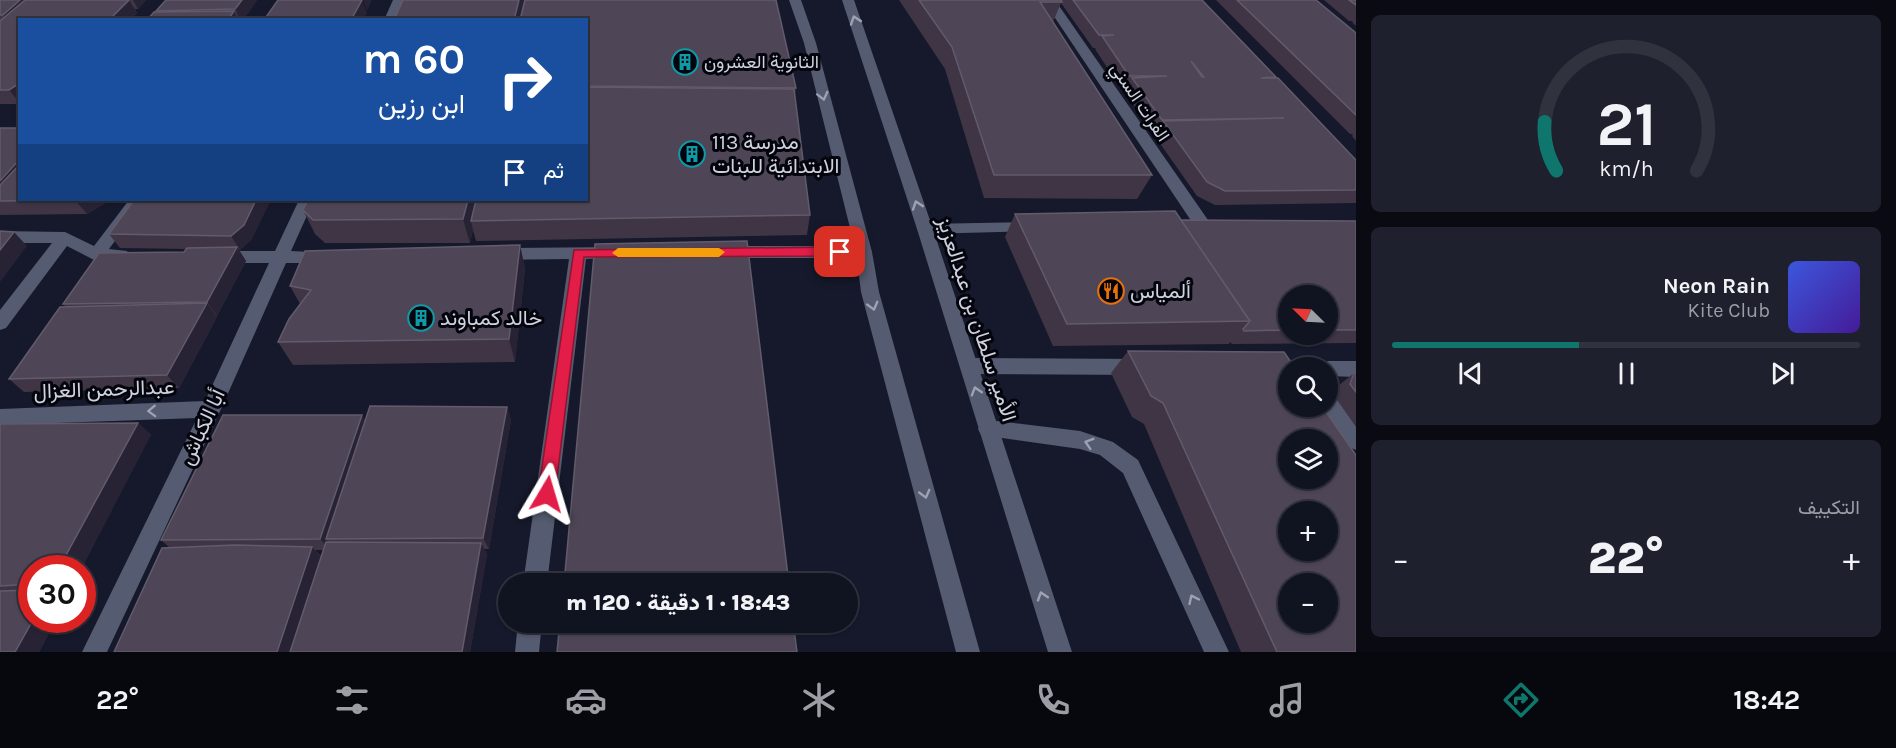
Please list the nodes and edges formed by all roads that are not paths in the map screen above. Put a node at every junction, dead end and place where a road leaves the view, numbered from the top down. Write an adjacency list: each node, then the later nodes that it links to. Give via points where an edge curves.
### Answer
1 (399, 0): 5 (street)
2 (795, 0): 14 (street, one-way to 14, via 810,43)
3 (848, 0): 10 (street, الأمير سلطان بن عبدالعزيز, one-way to 3)
4 (1048, 0): 8 (street, الفرات السني, via 1208,224)
5 (391, 18)
6 (136, 201): 17 (street)
7 (306, 201): 22 (street, أبا الكباش)
8 (1179, 224)
9 (1052, 227): 10 (street)
10 (925, 229): 24 (street, الأمير سلطان بن عبدالعزيز)
11 (0, 237): 12 (street)
12 (64, 238): 17 (street); 23 (street)
13 (709, 252): 14 (street)
14 (864, 252): 37 (street, one-way to 37, via 870,292)
15 (578, 253): 16 (street); 18 (street); 33 (street)
16 (638, 253)
17 (96, 255): 19 (street)
18 (482, 255)
19 (142, 256)
20 (199, 257): 22 (street)
21 (338, 257): 22 (street)
22 (279, 258): 28 (street, أبا الكباش)
23 (0, 322)
24 (969, 366): 25 (street); 31 (street, الأمير سلطان بن عبدالعزيز, one-way to 24)
25 (1158, 368)
26 (1338, 369): 27 (street)
27 (1356, 369)
28 (211, 409): 30 (street, عبدالرحمن الغزال, one-way to 30); 35 (street, أبا الكباش)
29 (1338, 416): 32 (street)
30 (0, 417)
31 (988, 429): 38 (street, الأمير سلطان بن عبدالعزيز, one-way to 31); 39 (street, one-way to 31, via 1131,467 1106,448 1080,440)
32 (1356, 441)
33 (536, 573)
34 (529, 633): 36 (street)
35 (94, 652)
36 (527, 652)
37 (968, 652)
38 (1060, 652)
39 (1217, 652)

